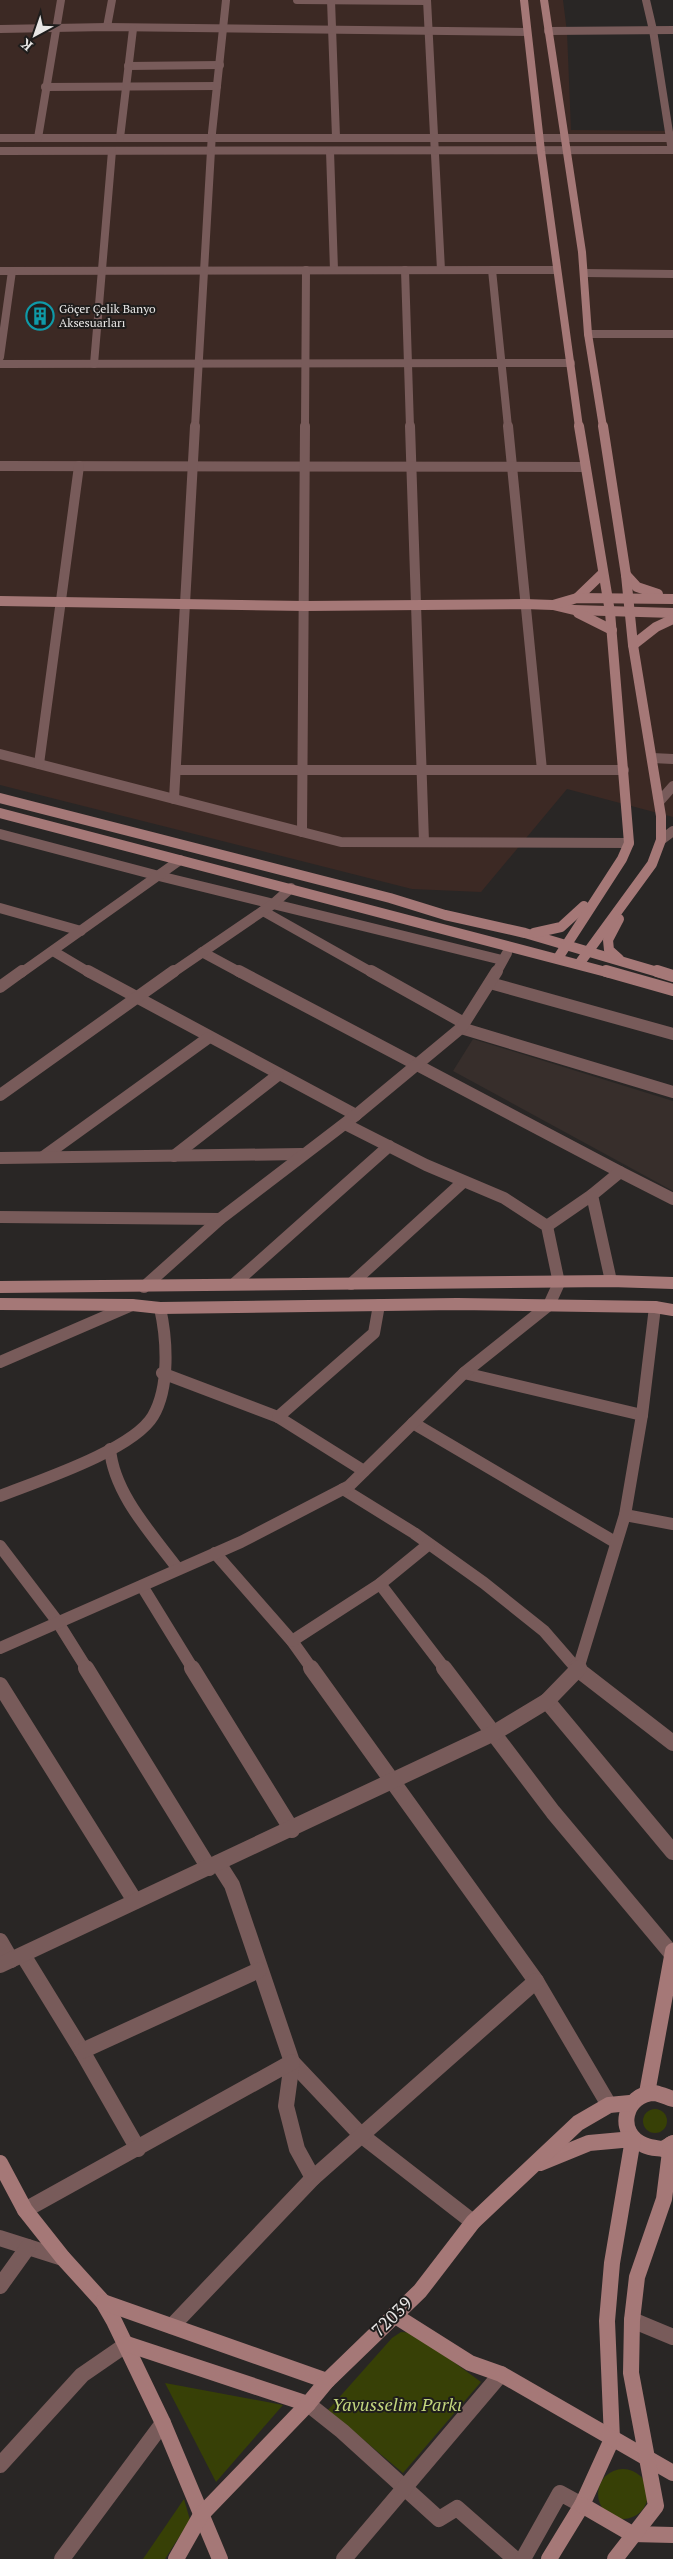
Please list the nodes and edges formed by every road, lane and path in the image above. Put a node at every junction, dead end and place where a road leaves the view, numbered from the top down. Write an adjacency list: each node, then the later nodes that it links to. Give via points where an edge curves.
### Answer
1 (61, 0): 12 (street)
2 (112, 0): 10 (street)
3 (226, 0): 14 (street)
4 (296, 0): 5 (street)
5 (331, 0): 9 (street); 15 (street)
6 (524, 0): 20 (main road)
7 (544, 0): 16 (main road)
8 (646, 0): 17 (street)
9 (427, 1): 19 (street)
10 (107, 28): 12 (street); 13 (street)
11 (0, 29): 12 (street)
12 (56, 29): 24 (street)
13 (132, 29): 14 (street); 22 (street)
14 (223, 29): 15 (street); 21 (street)
15 (332, 30): 19 (street); 26 (street)
16 (548, 30): 17 (street); 29 (main road)
17 (653, 30): 18 (street); 34 (street)
18 (673, 30)
19 (429, 31): 20 (street); 27 (street)
20 (527, 32): 28 (main road)
21 (220, 65): 22 (street); 23 (street)
22 (128, 66): 25 (street)
23 (217, 86): 25 (street); 33 (street)
24 (45, 87): 25 (street); 31 (street)
25 (126, 87): 32 (street)
26 (336, 137): 27 (street); 33 (street)
27 (434, 137): 28 (street); 39 (street)
28 (540, 137): 29 (street); 41 (main road)
29 (564, 137): 34 (street); 40 (main road)
30 (0, 138): 31 (street)
31 (38, 138): 32 (street)
32 (120, 138): 33 (street)
33 (212, 138): 37 (street)
34 (671, 138): 42 (street)
35 (0, 151): 36 (street)
36 (112, 151): 37 (street); 43 (street)
37 (211, 151): 38 (street); 44 (street)
38 (330, 151): 39 (street); 46 (street)
39 (435, 151): 41 (street); 48 (street)
40 (566, 151): 41 (street); 42 (street); 53 (main road)
41 (541, 152): 50 (main road)
42 (673, 153)
43 (103, 270): 44 (street); 52 (street); 60 (street)
44 (204, 270): 45 (street); 61 (street)
45 (306, 270): 46 (street); 62 (street)
46 (334, 270): 47 (street)
47 (405, 270): 48 (street); 63 (street)
48 (441, 270): 49 (street)
49 (492, 270): 50 (street); 64 (street)
50 (557, 270): 58 (main road)
51 (0, 271): 52 (street)
52 (12, 271): 57 (street)
53 (584, 273): 54 (street); 55 (main road)
54 (673, 274)
55 (588, 334): 56 (street); 73 (main road)
56 (673, 334)
57 (0, 357)
58 (571, 363): 64 (street); 71 (main road)
59 (0, 364): 60 (street)
60 (94, 364): 61 (street)
61 (199, 364): 62 (street); 67 (street)
62 (305, 364): 63 (street); 68 (street)
63 (408, 364): 64 (street); 69 (street)
64 (501, 364): 70 (street)
65 (0, 466): 66 (street)
66 (79, 466): 67 (street); 79 (street)
67 (193, 466): 68 (street); 80 (street)
68 (305, 466): 69 (street); 84 (street)
69 (411, 466): 70 (street); 82 (street)
70 (511, 466): 71 (street); 81 (street)
71 (584, 467): 72 (main road)
72 (603, 573): 74 (main road); 75 (main road)
73 (626, 575): 76 (main road); 77 (main road, via 643,590)
74 (577, 598): 75 (main road); 83 (main road)
75 (608, 598): 76 (main road); 86 (main road)
76 (628, 598): 77 (main road); 87 (main road)
77 (673, 598)
78 (0, 601): 79 (main road)
79 (61, 602): 80 (main road); 95 (street)
80 (188, 604): 84 (main road); 96 (street)
81 (524, 604): 82 (main road); 83 (main road); 99 (street)
82 (416, 605): 84 (main road); 98 (street)
83 (553, 605): 85 (main road)
84 (305, 606): 97 (street)
85 (574, 610): 86 (main road); 90 (main road)
86 (610, 612): 87 (main road); 90 (main road)
87 (629, 612): 88 (main road); 91 (main road)
88 (673, 613)
89 (673, 619): 91 (main road)
90 (612, 630): 100 (main road)
91 (632, 645): 93 (main road)
92 (0, 754): 95 (street)
93 (652, 758): 94 (street); 104 (main road)
94 (673, 758)
95 (39, 764): 103 (street)
96 (176, 770): 97 (street); 103 (street)
97 (303, 770): 98 (street); 107 (street)
98 (422, 770): 99 (street); 110 (street)
99 (542, 770): 100 (street)
100 (624, 770): 111 (main road)
101 (673, 786): 104 (street)
102 (0, 798): 121 (main road)
103 (174, 799): 107 (street)
104 (659, 802): 109 (main road)
105 (0, 813): 112 (main road)
106 (673, 831): 109 (street)
107 (302, 832): 110 (street, via 341,842)
108 (0, 834): 113 (street)
109 (661, 840): 116 (main road, via 652,864)
110 (424, 842): 111 (street)
111 (629, 843): 114 (main road)
112 (180, 860): 113 (street); 115 (main road)
113 (158, 876): 117 (street); 120 (street)
114 (608, 880): 121 (main road, via 561,927); 123 (main road)
115 (291, 888): 117 (street); 122 (main road)
116 (635, 889): 126 (main road); 129 (main road, via 608,940 614,957)
117 (274, 904): 119 (street); 128 (street)
118 (0, 908): 120 (street)
119 (263, 911): 125 (street); 136 (street)
120 (82, 931): 124 (street)
121 (525, 933): 123 (main road)
122 (512, 945): 127 (main road); 128 (street)
123 (566, 945): 126 (main road); 127 (main road)
124 (53, 951): 133 (street); 135 (street)
125 (202, 952): 135 (street); 139 (street)
126 (588, 952): 129 (main road); 130 (main road)
127 (558, 958): 130 (main road)
128 (502, 960): 132 (street)
129 (628, 963): 131 (main road)
130 (579, 964): 134 (main road)
131 (673, 976)
132 (490, 983): 136 (street); 137 (street)
133 (1, 985)
134 (673, 990)
135 (134, 998): 138 (street); 142 (street)
136 (462, 1025): 139 (street); 141 (street)
137 (673, 1034)
138 (208, 1038): 140 (street); 148 (street)
139 (416, 1066): 143 (street); 150 (street)
140 (278, 1075): 143 (street); 147 (street)
141 (673, 1092)
142 (0, 1095)
143 (356, 1115): 144 (street)
144 (345, 1124): 145 (street); 146 (street)
145 (389, 1146): 151 (street); 160 (street)
146 (302, 1154): 147 (street); 155 (street)
147 (174, 1156): 148 (street)
148 (43, 1157): 149 (street)
149 (0, 1158)
150 (620, 1172): 152 (street); 153 (street)
151 (463, 1182): 156 (street, via 504,1198); 161 (street)
152 (592, 1195): 156 (street); 157 (street)
153 (673, 1199)
154 (0, 1217): 155 (street)
155 (220, 1219): 162 (street)
156 (547, 1226): 158 (street)
157 (611, 1281): 158 (main road); 159 (main road)
158 (559, 1283): 161 (main road); 167 (street)
159 (673, 1283)
160 (234, 1284): 161 (main road); 162 (main road)
161 (351, 1284)
162 (144, 1286): 163 (main road)
163 (0, 1287)
164 (0, 1304): 165 (main road)
165 (132, 1305): 168 (main road); 171 (street)
166 (379, 1305): 167 (main road); 168 (main road); 175 (street, via 374,1333)
167 (549, 1305): 169 (main road); 173 (street)
168 (160, 1308): 172 (street, via 166,1335)
169 (655, 1308): 170 (main road); 174 (street)
170 (673, 1310)
171 (0, 1362)
172 (162, 1373): 175 (street); 177 (street, via 159,1402 152,1418)
173 (464, 1374): 174 (street); 176 (street)
174 (642, 1415): 181 (street)
175 (278, 1417): 178 (street)
176 (413, 1423): 178 (street); 183 (street)
177 (110, 1449): 180 (street); 187 (street, via 109,1459 124,1493)
178 (364, 1471): 179 (street)
179 (343, 1489): 184 (street); 186 (street)
180 (0, 1496)
181 (625, 1515): 182 (street); 183 (street)
182 (673, 1524)
183 (615, 1542): 193 (street)
184 (429, 1544): 188 (street); 193 (street, via 544,1630)
185 (0, 1546): 190 (street)
186 (216, 1553): 187 (street); 191 (street)
187 (178, 1569): 189 (street)
188 (380, 1584): 191 (street); 196 (street)
189 (142, 1586): 190 (street); 199 (street)
190 (57, 1621): 192 (street); 201 (street)
191 (292, 1641): 198 (street)
192 (0, 1648)
193 (578, 1670): 195 (street); 197 (street)
194 (0, 1685): 202 (street)
195 (547, 1701): 196 (street); 200 (street)
196 (494, 1733): 198 (street); 204 (street, via 553,1812)
197 (673, 1742)
198 (393, 1780): 199 (street); 207 (street)
199 (292, 1830): 201 (street)
200 (673, 1852)
201 (214, 1865): 202 (street); 206 (street, via 232,1885)
202 (135, 1900): 205 (street)
203 (0, 1941): 205 (street)
204 (673, 1952): 210 (main road)
205 (12, 1960): 208 (street)
206 (259, 1970): 208 (street); 209 (street)
207 (536, 1982): 213 (street); 214 (street)
208 (82, 2051): 217 (street)
209 (292, 2062): 214 (street); 217 (street); 220 (street, via 286,2106 297,2149)
210 (647, 2094): 211 (main road, via 657,2093); 212 (main road)
211 (673, 2099)
212 (630, 2103): 213 (main road, 72039); 215 (main road, via 624,2121)
213 (609, 2105): 219 (main road, 72039, via 578,2123)
214 (361, 2135): 220 (street); 223 (street)
215 (633, 2139): 216 (main road, via 652,2149 663,2149); 219 (main road, via 589,2143); 238 (main road, via 612,2263 607,2322)
216 (672, 2143): 221 (main road)
217 (138, 2149): 222 (street)
218 (0, 2163): 222 (main road)
219 (532, 2166): 223 (main road, 72039)
220 (313, 2178): 231 (street)
221 (669, 2201): 230 (main road, via 637,2277)
222 (25, 2210): 226 (main road)
223 (473, 2222): 229 (main road, 72039, via 420,2291)
224 (0, 2238): 225 (street)
225 (28, 2247): 226 (street); 227 (street)
226 (62, 2258): 228 (main road)
227 (0, 2286)
228 (103, 2302): 231 (main road); 233 (main road)
229 (394, 2315): 234 (main road, via 470,2363); 235 (main road, 72039)
230 (632, 2320): 232 (street); 239 (main road, via 631,2373)
231 (172, 2326): 235 (main road)
232 (673, 2337)
233 (127, 2344): 236 (main road); 237 (main road); 240 (street, via 82,2375)
234 (501, 2374): 238 (main road); 242 (street)
235 (327, 2381): 236 (main road, 72039)
236 (308, 2404): 242 (street); 244 (main road, 72039)
237 (163, 2423): 244 (main road); 247 (street)
238 (612, 2439): 239 (main road); 243 (main road)
239 (646, 2458): 241 (main road); 245 (main road, via 656,2506)
240 (2, 2459)
241 (673, 2473)
242 (406, 2488): 250 (street); 251 (street, via 439,2519 457,2508)
243 (582, 2505): 245 (main road); 252 (street, via 560,2493); 253 (main road)
244 (201, 2515): 248 (main road, 72039); 249 (main road)
245 (632, 2534): 246 (main road); 254 (main road)
246 (673, 2535)
247 (62, 2559)
248 (176, 2559)
249 (220, 2559)
250 (344, 2559)
251 (515, 2559)
252 (523, 2559)
253 (549, 2559)
254 (615, 2559)

